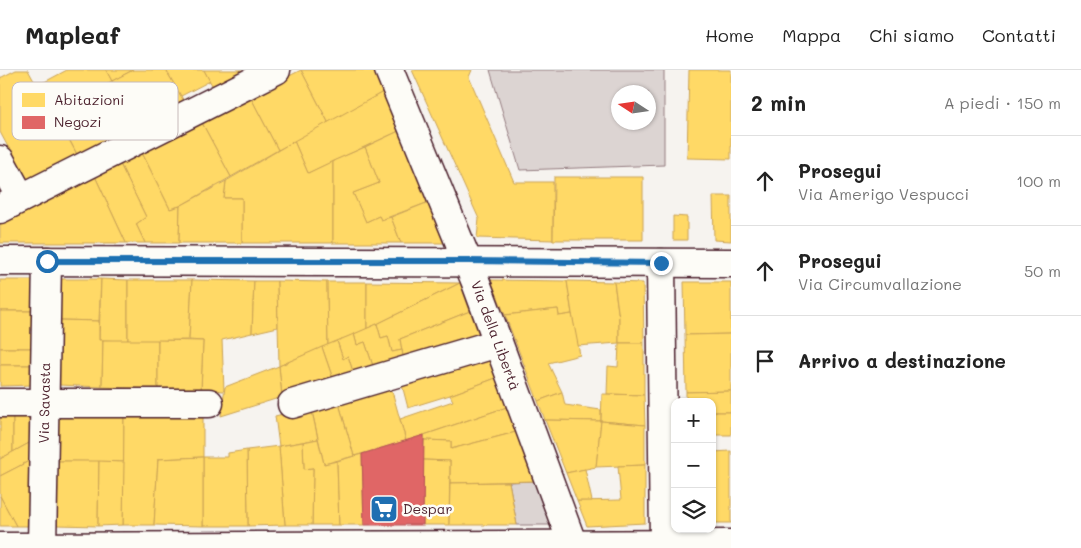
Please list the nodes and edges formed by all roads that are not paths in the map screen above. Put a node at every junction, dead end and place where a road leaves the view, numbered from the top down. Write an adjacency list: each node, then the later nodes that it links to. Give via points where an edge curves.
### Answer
1 (276, 70): 3 (street)
2 (389, 70): 9 (street, Via della Libertà)
3 (178, 119)
4 (137, 140): 6 (street)
5 (0, 160): 6 (street)
6 (10, 204)
7 (0, 261): 8 (street)
8 (47, 261): 9 (street); 14 (street, Via Savasta)
9 (467, 261): 11 (street); 12 (street, Via della Libertà)
10 (731, 262): 11 (street)
11 (661, 263): 17 (street)
12 (498, 343): 16 (street); 20 (street, Via della Libertà)
13 (0, 403): 14 (street)
14 (45, 403): 15 (street); 22 (street, Via Savasta)
15 (209, 403)
16 (292, 404)
17 (664, 544): 18 (street); 20 (street)
18 (731, 544)
19 (427, 546): 20 (street); 23 (street)
20 (573, 546)
21 (0, 547): 22 (street)
22 (42, 547): 23 (street)
23 (239, 547)

